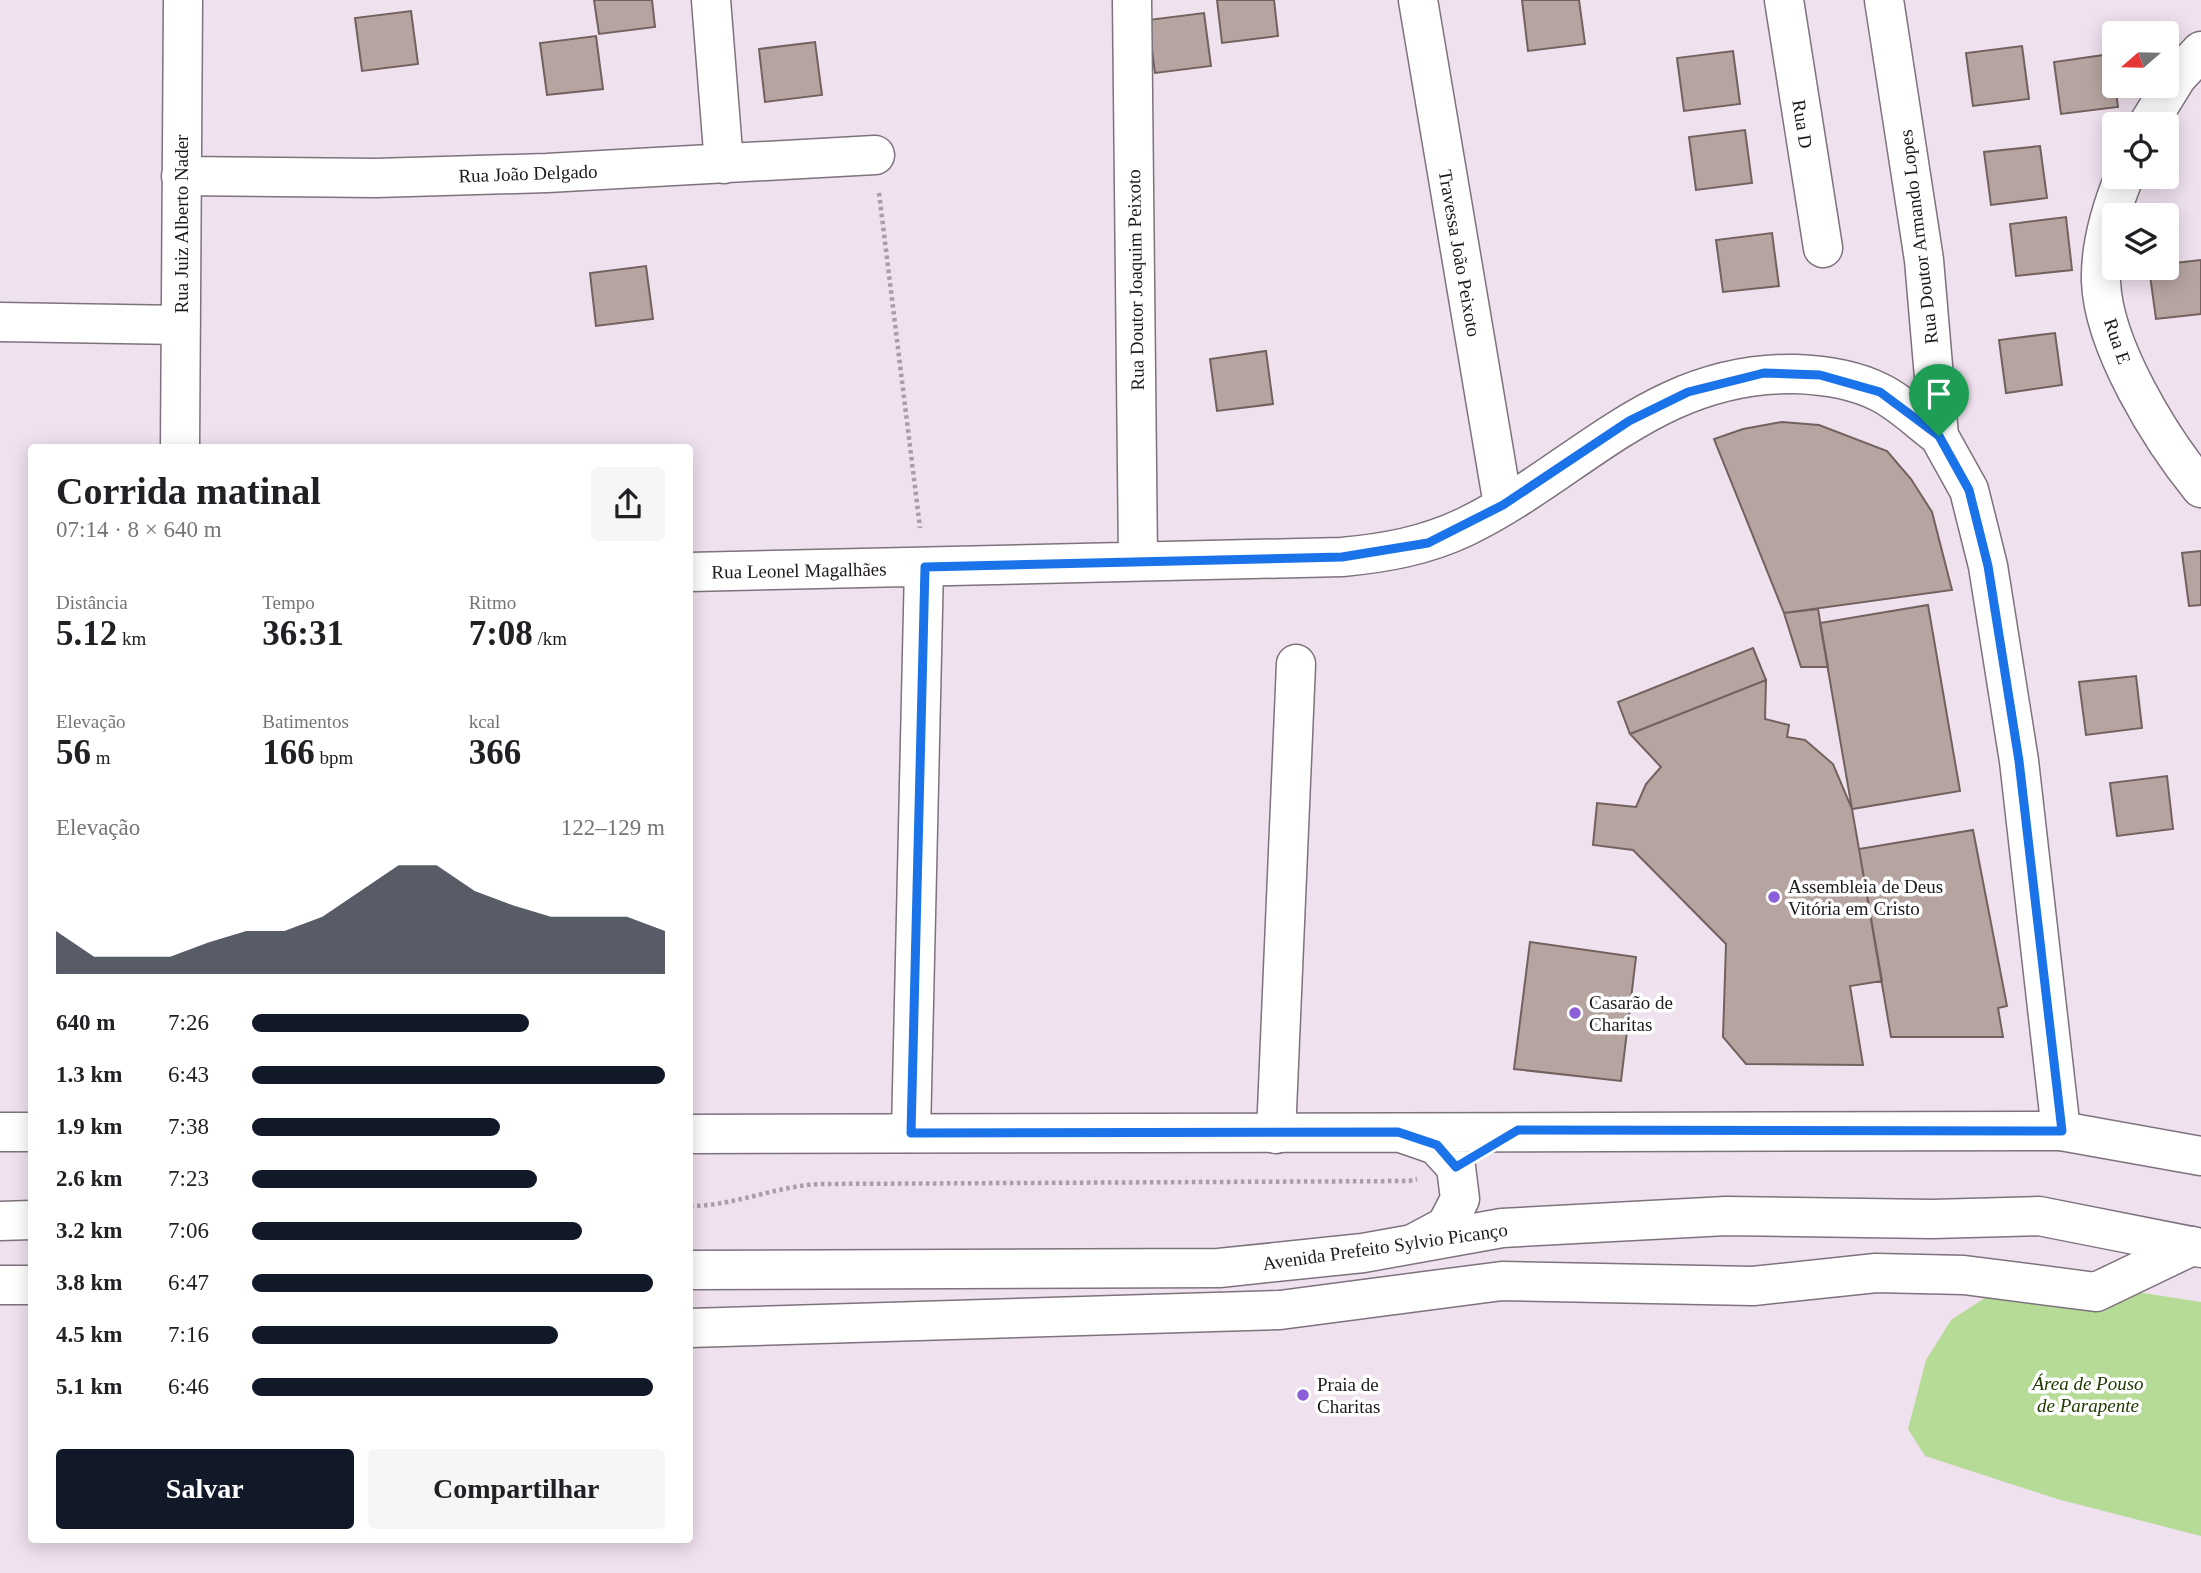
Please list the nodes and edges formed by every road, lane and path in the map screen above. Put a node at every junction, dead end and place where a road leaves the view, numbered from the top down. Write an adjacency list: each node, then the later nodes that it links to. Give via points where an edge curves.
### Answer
1 (183, 0): 11 (street, Rua Juiz Alberto Nader)
2 (711, 0): 10 (street)
3 (1132, 0): 20 (street, Rua Doutor Joaquim Peixoto)
4 (1418, 0): 19 (street, Travessa João Peixoto)
5 (1784, 0): 13 (street, Rua D)
6 (1884, 0): 16 (street, Rua Doutor Armando Lopes, via 1924,260)
7 (2201, 51): 8 (street, via 2177,77)
8 (2155, 112)
9 (875, 155): 10 (street, Rua João Delgado); 21 (path)
10 (724, 164): 11 (street, Rua João Delgado, via 376,178)
11 (181, 176): 15 (street, Rua Juiz Alberto Nader)
12 (2119, 189): 18 (street, Rua E, via 2111,210 2101,282 2113,337 2136,390)
13 (1823, 248)
14 (0, 322): 15 (street)
15 (181, 325): 17 (street, Rua Juiz Alberto Nader)
16 (1939, 436): 19 (street, Rua Leonel Magalhães, via 1880,392 1820,375 1764,373 1688,392 1629,421); 24 (street, Rua Doutor Armando Lopes, via 1969,490 1988,566 2019,761)
17 (180, 444)
18 (2201, 488)
19 (1503, 505): 20 (street, Rua Leonel Magalhães, via 1428,543 1378,554)
20 (1138, 561): 21 (street, Rua Leonel Magalhães)
21 (925, 567): 22 (street, Rua Leonel Magalhães); 28 (street)
22 (693, 572)
23 (1296, 664): 30 (street)
24 (2062, 1131): 27 (street); 31 (street)
25 (0, 1132): 26 (street)
26 (28, 1132)
27 (1398, 1132): 30 (street); 32 (street, via 1437,1145)
28 (911, 1133): 29 (street); 30 (street)
29 (693, 1134)
30 (1276, 1134)
31 (2201, 1156)
32 (1456, 1167): 33 (path, via 1409,1181 792,1186); 36 (street, via 1460,1199 1446,1226)
33 (693, 1206)
34 (28, 1220): 35 (street)
35 (0, 1221)
36 (1414, 1243): 37 (street, Avenida Prefeito Sylvio Picanço, via 1502,1228 1726,1216 2039,1216); 38 (street, Avenida Prefeito Sylvio Picanço, via 1219,1268)
37 (2197, 1247): 41 (street, via 2096,1292 1964,1275 1876,1273 1754,1286 1502,1281 1280,1310)
38 (693, 1270)
39 (28, 1284): 40 (street)
40 (0, 1285)
41 (693, 1328)

